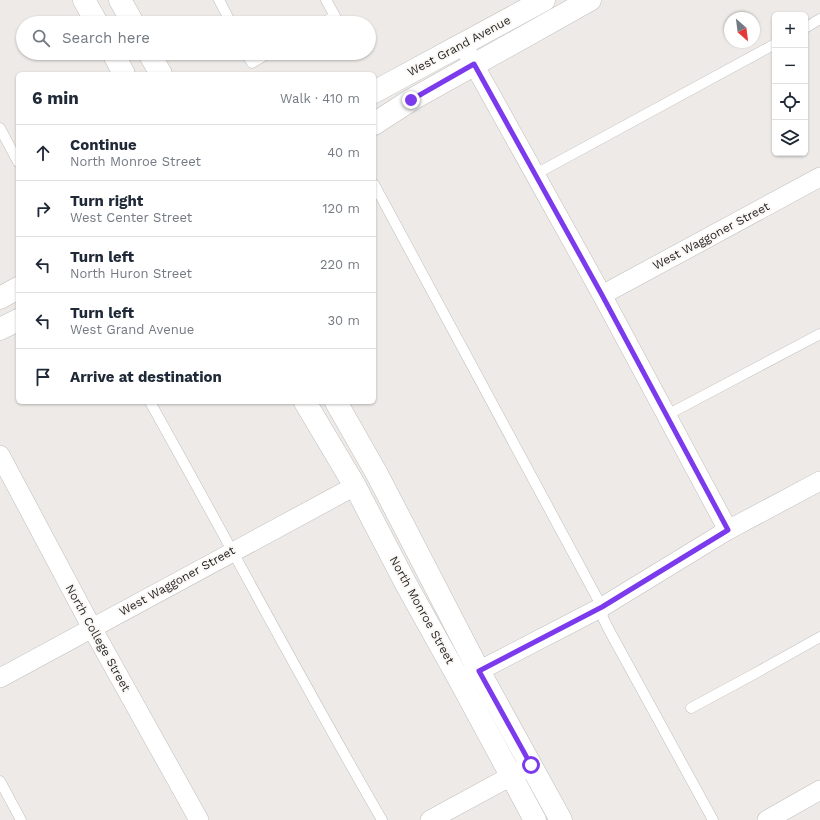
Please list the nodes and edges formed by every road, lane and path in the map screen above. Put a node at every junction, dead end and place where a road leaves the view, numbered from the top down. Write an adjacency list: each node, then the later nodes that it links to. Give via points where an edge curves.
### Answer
1 (84, 0): 7 (street)
2 (120, 0): 8 (street)
3 (219, 0): 9 (lane)
4 (326, 0): 10 (lane)
5 (544, 0): 13 (street, West Grand Avenue)
6 (590, 0): 17 (street, West Grand Avenue)
7 (93, 16)
8 (129, 16)
9 (227, 16)
10 (335, 16)
11 (820, 20): 12 (lane)
12 (808, 26)
13 (462, 43): 17 (street); 20 (street, West Grand Avenue)
14 (772, 46): 24 (lane)
15 (117, 60): 18 (street)
16 (153, 60): 19 (street)
17 (474, 64): 21 (street, West Grand Avenue); 24 (street)
18 (123, 72)
19 (159, 72)
20 (376, 91)
21 (376, 123)
22 (0, 128): 23 (lane)
23 (16, 158)
24 (534, 175): 28 (street)
25 (820, 177): 28 (street, West Waggoner Street)
26 (376, 188): 42 (lane)
27 (16, 289): 29 (street)
28 (602, 295): 36 (street)
29 (0, 298)
30 (16, 321): 31 (street)
31 (0, 329)
32 (820, 334): 36 (lane)
33 (151, 404): 41 (lane)
34 (306, 404): 39 (street, North Monroe Street)
35 (337, 404): 45 (street, North Monroe Street, via 376,474)
36 (667, 415): 40 (street)
37 (0, 455): 43 (street, North College Street)
38 (820, 481): 40 (street)
39 (355, 486): 41 (street, West Waggoner Street); 45 (street, North Monroe Street, via 406,584)
40 (728, 530): 42 (street)
41 (233, 551): 43 (street, West Waggoner Street); 54 (lane)
42 (602, 607): 45 (street); 58 (lane, via 609,630)
43 (92, 628): 46 (street, West Waggoner Street); 53 (street, North College Street)
44 (820, 637): 47 (lane)
45 (470, 676): 48 (street, North Monroe Street); 49 (street, North Monroe Street)
46 (0, 678)
47 (691, 708)
48 (531, 765): 49 (street); 57 (street, North Monroe Street)
49 (511, 776): 55 (street); 56 (street, North Monroe Street)
50 (0, 781): 52 (lane)
51 (820, 790): 59 (street)
52 (21, 820)
53 (199, 820)
54 (382, 820)
55 (430, 820)
56 (535, 820)
57 (561, 820)
58 (713, 820)
59 (767, 820)

